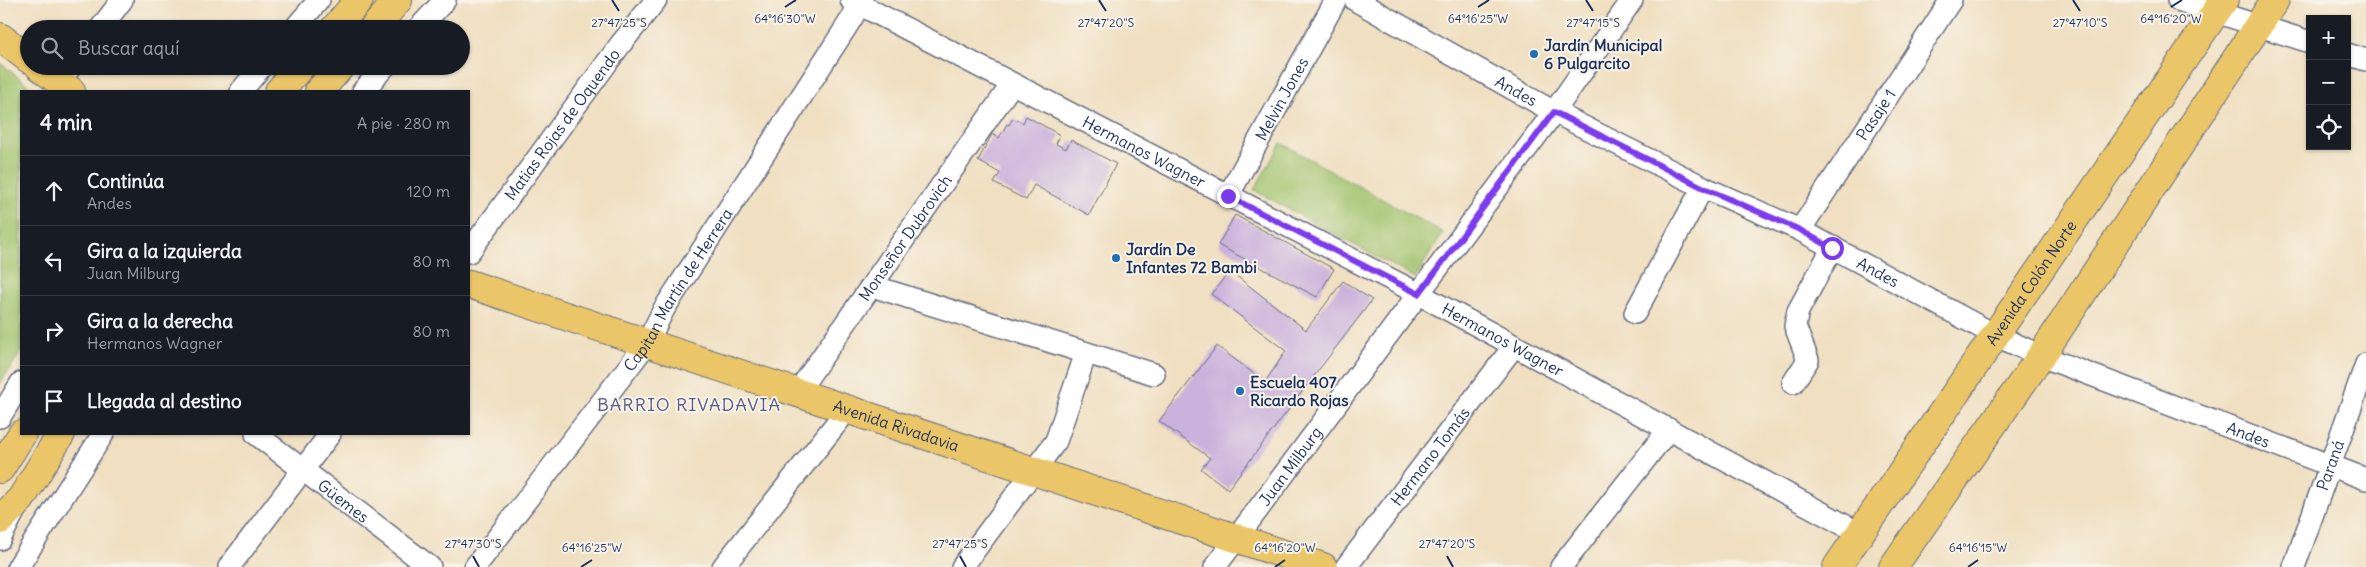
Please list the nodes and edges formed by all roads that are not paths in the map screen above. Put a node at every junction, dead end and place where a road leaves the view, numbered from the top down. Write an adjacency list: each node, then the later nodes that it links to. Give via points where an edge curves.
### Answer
1 (122, 0): 15 (street)
2 (319, 0): 16 (street)
3 (359, 0): 17 (main road)
4 (398, 0): 18 (main road)
5 (445, 0): 19 (street)
6 (656, 0): 40 (street, Matias Rojas de Oquendo)
7 (1336, 0): 37 (street, Melvin Jones)
8 (1355, 0): 35 (street, Andes)
9 (1632, 0): 35 (street, Juan Milburg)
10 (1951, 0): 38 (street, Pasaje 1)
11 (2178, 0): 14 (street)
12 (2275, 0): 20 (main road)
13 (857, 2): 30 (street, Hermanos Wagner); 46 (street, Capitan Martín de Herrera, via 664,309)
14 (2220, 7): 20 (street); 45 (main road, Avenida Colón Norte)
15 (107, 20)
16 (302, 20)
17 (342, 20)
18 (381, 20)
19 (426, 20)
20 (2259, 25): 22 (street); 49 (main road)
21 (0, 37): 23 (main road)
22 (2306, 41)
23 (20, 52)
24 (2351, 55): 25 (street)
25 (2366, 60)
26 (254, 75): 31 (street)
27 (293, 75): 32 (main road)
28 (333, 75): 33 (main road)
29 (377, 75): 34 (street)
30 (1012, 84): 37 (street, Hermanos Wagner); 42 (street, Monseñor Dubrovich)
31 (242, 90)
32 (280, 90)
33 (320, 90)
34 (364, 90)
35 (1554, 112): 36 (street, Andes); 43 (street, Juan Milburg)
36 (1704, 188): 38 (street, Andes); 44 (street)
37 (1228, 196): 43 (street, Hermanos Wagner)
38 (1800, 230): 39 (street, Andes)
39 (1832, 248): 45 (street, Andes); 52 (street, via 1798,310 1794,326 1808,360)
40 (470, 251)
41 (470, 284): 46 (main road, Avenida Rivadavia)
42 (872, 286): 48 (street); 54 (street, Monseñor Dubrovich)
43 (1419, 294): 47 (street, Hermanos Wagner); 72 (street, Juan Milburg)
44 (1635, 313)
45 (1997, 336): 49 (street, Andes); 70 (main road, Avenida Colón Norte)
46 (646, 343): 54 (main road, Avenida Rivadavia); 78 (street, Capitan Martín de Herrera)
47 (1514, 346): 57 (street, Hermanos Wagner); 83 (street, Hermano Tomás)
48 (1086, 353): 51 (street); 66 (street, via 1056,441)
49 (2041, 356): 63 (street, Andes); 86 (main road)
50 (2366, 364): 63 (street, Paraná)
51 (1154, 374)
52 (1793, 383)
53 (20, 386): 56 (street)
54 (797, 393): 55 (main road, Avenida Rivadavia)
55 (847, 410): 66 (main road, Avenida Rivadavia); 79 (street)
56 (0, 417)
57 (1668, 430): 70 (street, Hermanos Wagner); 84 (street)
58 (21, 435): 64 (main road)
59 (60, 435): 68 (main road)
60 (102, 435): 75 (street)
61 (257, 435): 65 (street, Güemes)
62 (329, 435): 65 (street)
63 (2331, 466): 67 (street, Andes); 87 (street, Paraná)
64 (0, 469)
65 (303, 469): 76 (street); 77 (street, Güemes)
66 (1032, 471): 72 (main road, Avenida Rivadavia); 80 (street)
67 (2366, 479)
68 (21, 499): 69 (main road); 71 (street)
69 (0, 520)
70 (1859, 533): 85 (main road, Avenida Colón Norte)
71 (0, 539)
72 (1237, 539): 81 (street, Juan Milburg); 82 (main road, Avenida Rivadavia)
73 (0, 564): 74 (street)
74 (3, 567)
75 (18, 567)
76 (229, 567)
77 (430, 567)
78 (475, 567)
79 (723, 567)
80 (962, 567)
81 (1215, 567)
82 (1323, 567)
83 (1346, 567)
84 (1561, 567)
85 (1837, 567)
86 (1893, 567)
87 (2294, 567)

